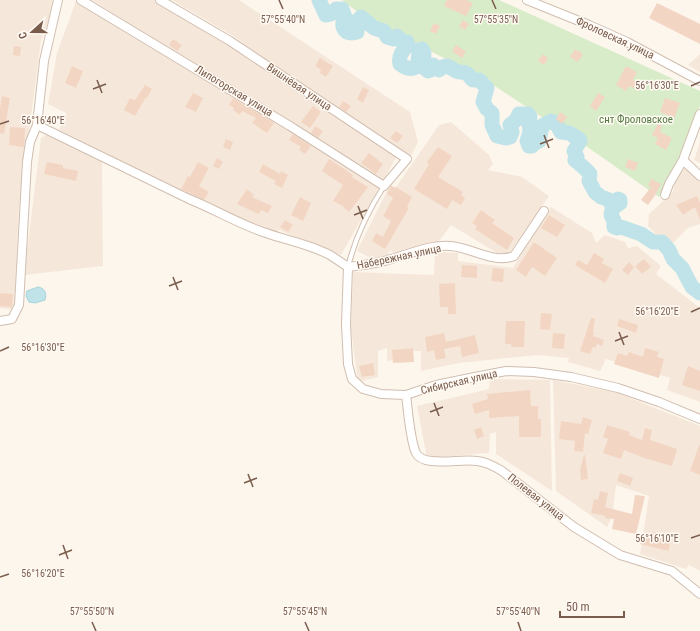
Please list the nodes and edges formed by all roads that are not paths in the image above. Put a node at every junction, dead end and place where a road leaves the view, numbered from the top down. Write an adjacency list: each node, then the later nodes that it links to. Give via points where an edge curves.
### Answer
1 (58, 0): 7 (street, via 44,62)
2 (81, 0): 10 (street, Липогорская улица)
3 (160, 0): 10 (street, Вишнёвая улица, via 230,42 407,158)
4 (527, 0): 5 (street, Фроловская улица, via 614,36)
5 (700, 81)
6 (700, 114): 8 (street)
7 (37, 125): 13 (street, via 242,224 321,251); 14 (street, via 30,142 27,162 19,305 12,318)
8 (683, 160): 9 (street); 11 (street)
9 (700, 176)
10 (384, 186): 13 (lane, via 361,229)
11 (665, 195)
12 (544, 211): 13 (street, Набережная улица, via 514,256 506,259 451,246 426,249 381,262)
13 (348, 267): 15 (street, Сибирская улица, via 346,324 348,364 352,379 370,391)
14 (0, 321)
15 (406, 395): 16 (street, Сибирская улица, via 483,375 506,371 534,372 571,377 618,388); 17 (street, Полевая улица, via 413,445 419,458 436,461 475,460 491,464 574,527 620,554 672,571)
16 (700, 420)
17 (700, 594)

